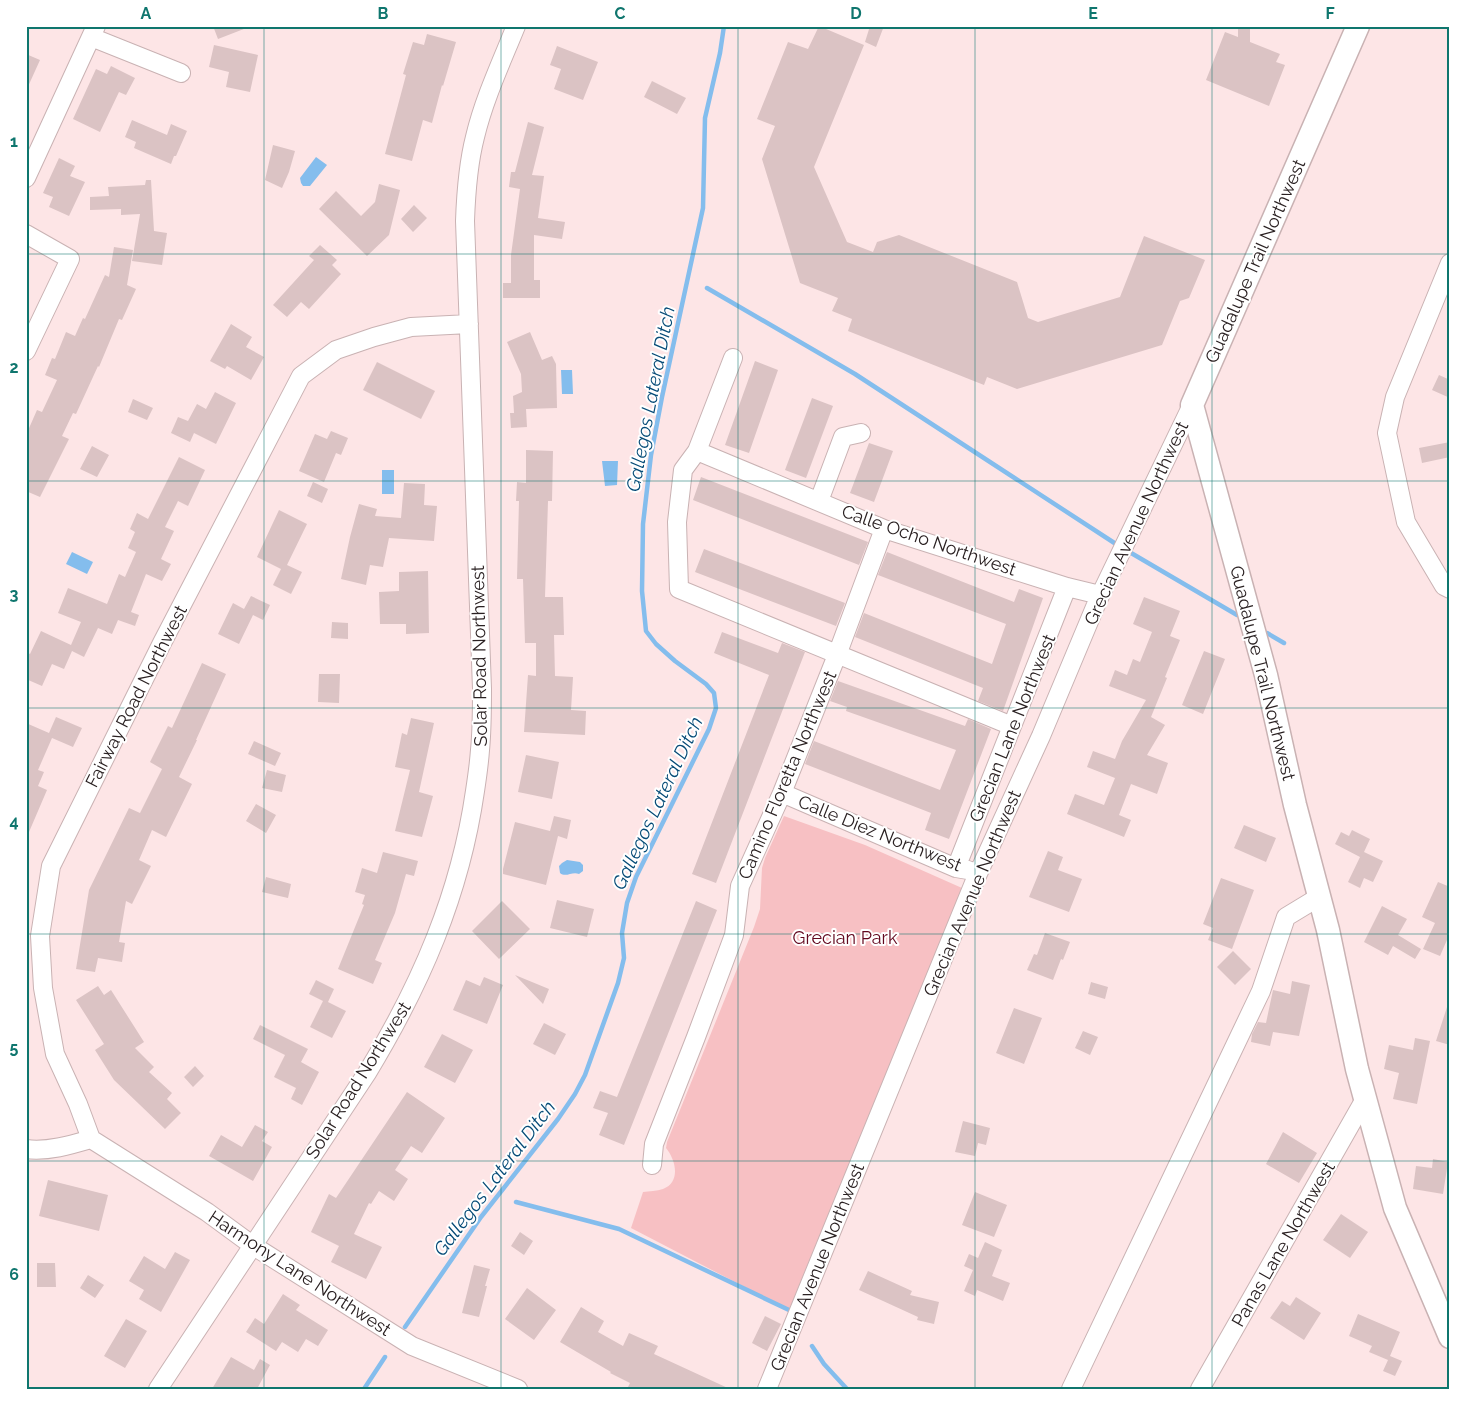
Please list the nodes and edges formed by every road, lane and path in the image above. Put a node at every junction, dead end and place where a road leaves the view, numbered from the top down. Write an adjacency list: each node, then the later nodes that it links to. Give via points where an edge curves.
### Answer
1 (516, 26): 8 (street, Solar Road Northwest, via 474,138 465,221)
2 (1358, 26): 11 (street, Guadalupe Trail Northwest)
3 (93, 32): 4 (street); 5 (street)
4 (181, 73)
5 (26, 178)
6 (26, 234): 9 (street, via 70,259)
7 (1450, 263): 17 (street, via 1395,398 1386,433 1406,522 1444,586)
8 (469, 324): 26 (street, Fairway Road Northwest, via 411,327 374,337 336,350 301,376 51,866 40,936 43,988 55,1054); 29 (street, Solar Road Northwest, via 482,689 480,752 471,819 438,934 390,1035)
9 (26, 351)
10 (733, 358): 13 (street)
11 (1192, 405): 18 (street, Grecian Avenue Northwest); 24 (street, Guadalupe Trail Northwest, via 1266,675)
12 (861, 433): 14 (street, via 843,437)
13 (697, 451): 14 (street, Calle Ocho Northwest); 19 (street, via 683,470 677,522 679,589)
14 (819, 501): 15 (street, Calle Ocho Northwest)
15 (884, 529): 16 (street, Calle Ocho Northwest); 19 (street, Camino Floretta Northwest)
16 (1067, 587): 18 (street, Calle Ocho Northwest); 20 (street, Grecian Lane Northwest)
17 (1450, 589)
18 (1100, 595): 23 (street, Grecian Avenue Northwest)
19 (837, 655): 20 (street); 21 (street, Camino Floretta Northwest)
20 (1012, 726): 22 (street, Grecian Lane Northwest)
21 (782, 793): 22 (street, Calle Diez Northwest); 28 (street, Camino Floretta Northwest, via 740,886 734,935 654,1144)
22 (956, 868): 23 (street, Calle Diez Northwest)
23 (979, 872): 33 (street, Grecian Avenue Northwest)
24 (1319, 897): 25 (street, Guadalupe Trail Northwest); 34 (street, via 1286,917 1261,991)
25 (1365, 1099): 30 (street, Guadalupe Trail Northwest, via 1396,1208); 35 (street, Panas Lane Northwest)
26 (91, 1139): 27 (street, via 60,1147); 29 (street, Harmony Lane Northwest, via 207,1212)
27 (26, 1149)
28 (652, 1166)
29 (252, 1245): 31 (street, Solar Road Northwest); 32 (street, Harmony Lane Northwest, via 412,1346)
30 (1450, 1337)
31 (158, 1389)
32 (518, 1389)
33 (767, 1389)
34 (1071, 1389)
35 (1200, 1389)

